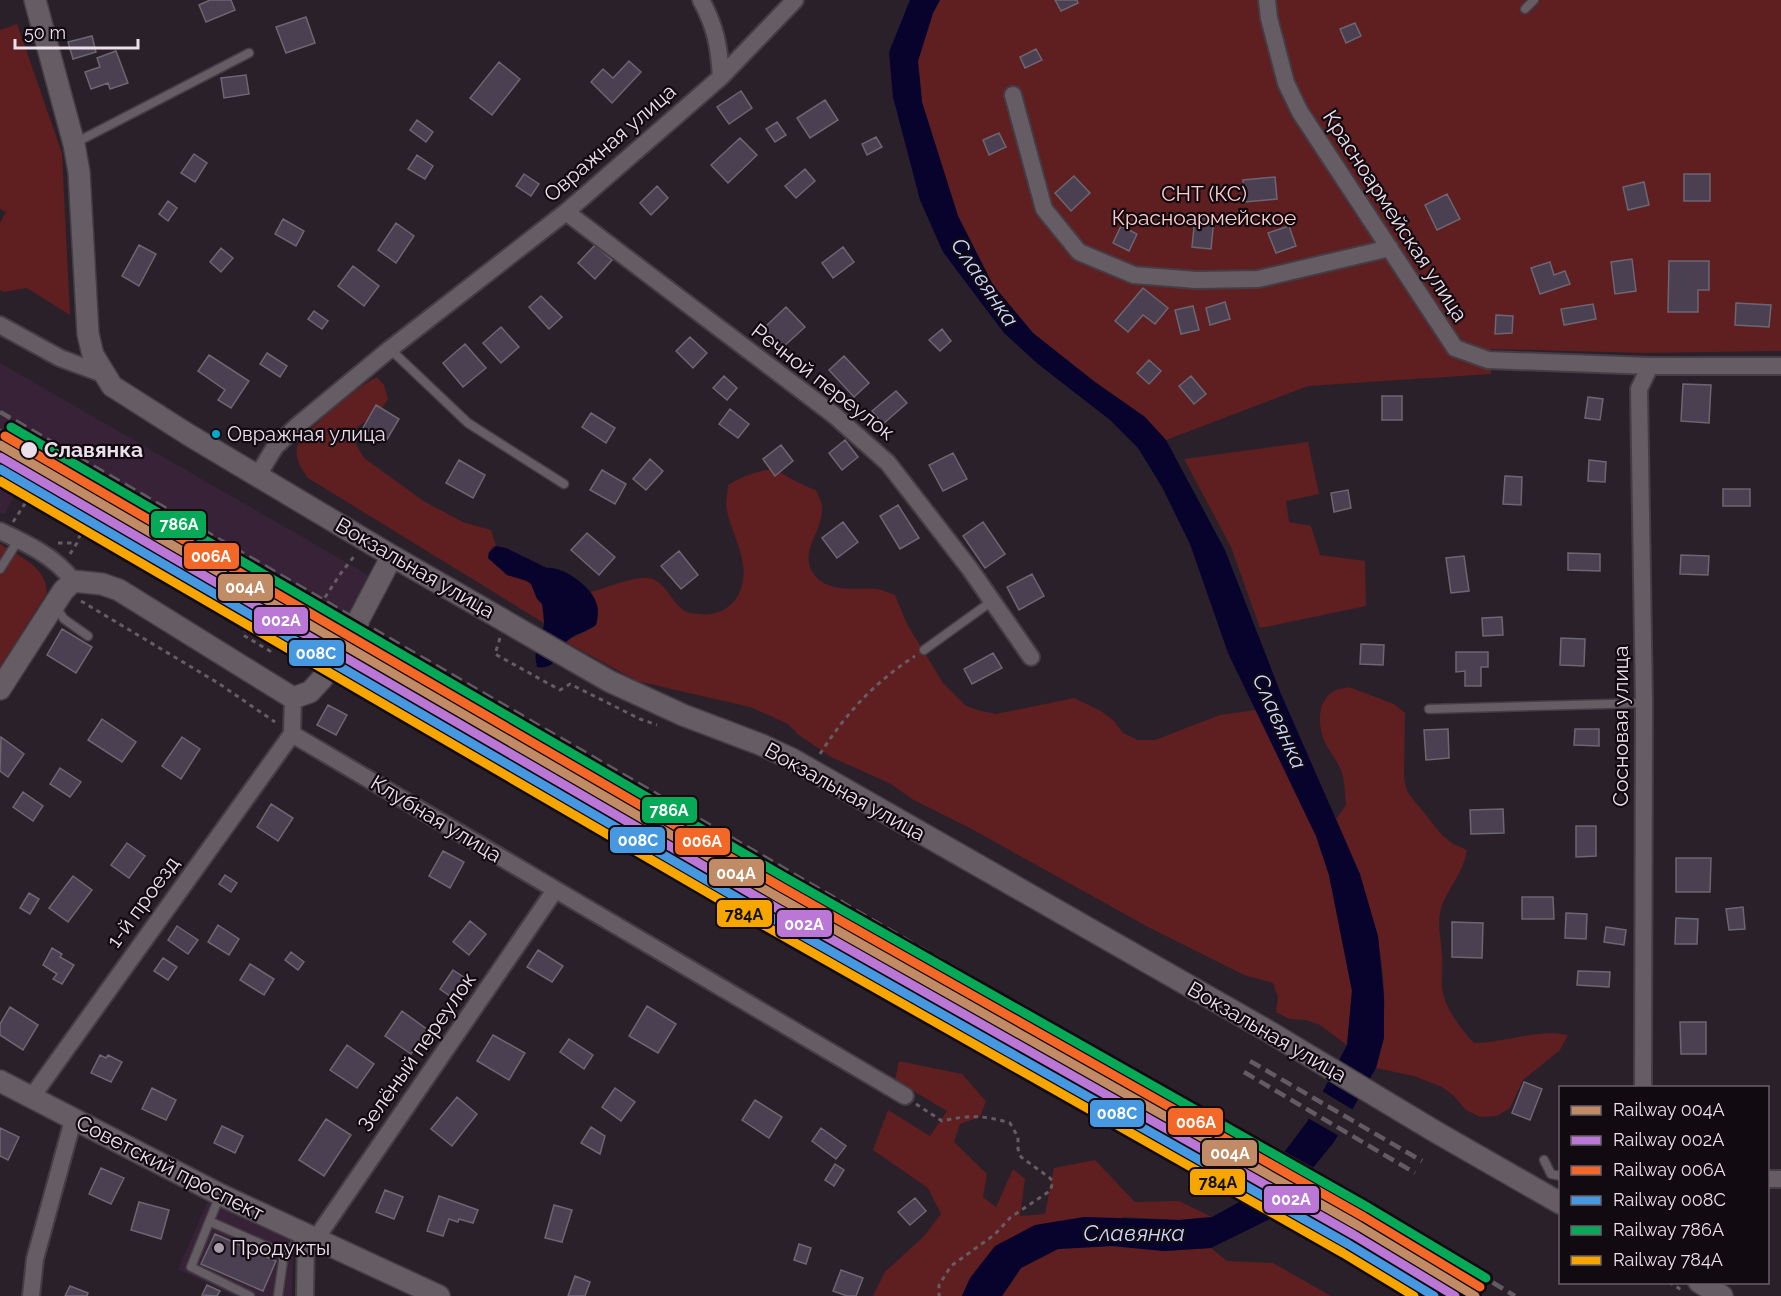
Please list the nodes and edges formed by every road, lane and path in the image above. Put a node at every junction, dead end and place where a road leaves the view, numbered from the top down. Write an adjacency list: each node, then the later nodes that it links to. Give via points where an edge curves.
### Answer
1 (35, 0): 10 (street)
2 (701, 0): 8 (street, via 713,23)
3 (795, 0): 8 (street, Овражная улица)
4 (1267, 0): 12 (street, Красноармейская улица, via 1286,83 1300,112)
5 (1534, 0): 6 (lane)
6 (1525, 9)
7 (249, 53): 10 (lane)
8 (721, 77): 11 (street, Овражная улица)
9 (1013, 95): 12 (street, via 1044,209 1079,252 1134,275 1258,279)
10 (74, 144): 17 (street, via 82,203 88,334)
11 (566, 212): 14 (street, Овражная улица); 32 (street, Речной переулок, via 834,415 888,463)
12 (1390, 248): 15 (street, Красноармейская улица, via 1455,348 1488,360)
13 (0, 325): 17 (street, via 60,358)
14 (390, 349): 20 (street, Овражная улица, via 275,447); 21 (lane, via 468,423)
15 (1650, 366): 16 (street, Красноармейская улица); 43 (street, Сосновая улица, via 1639,389)
16 (1781, 366)
17 (103, 374): 20 (street, Вокзальная улица, via 124,395)
18 (0, 430): 34 (path)
19 (0, 470): 22 (path)
20 (258, 475): 28 (street, Вокзальная улица)
21 (564, 484)
22 (78, 515): 23 (path); 24 (path, via 73,524 38,502 35,508 26,502)
23 (86, 519): 25 (path); 34 (path, via 259,618 251,621 243,635 270,651 278,637 296,648)
24 (6, 527): 26 (street)
25 (80, 530)
26 (20, 539): 29 (lane); 30 (street, via 61,567)
27 (347, 549): 34 (path, via 356,555)
28 (392, 556): 42 (street, via 334,663 310,692); 57 (street, Вокзальная улица, via 648,700 792,759)
29 (0, 569)
30 (73, 581): 33 (street); 42 (street, via 119,590)
31 (81, 601): 40 (path)
32 (992, 601): 37 (lane); 38 (street, Речной переулок)
33 (54, 605): 36 (lane, via 64,620); 41 (street)
34 (316, 611)
35 (502, 632): 45 (path, via 495,654 560,690 570,684)
36 (88, 636)
37 (924, 650): 47 (path, via 901,665 845,716)
38 (1031, 657)
39 (220, 678): 40 (path)
40 (218, 683): 46 (path)
41 (0, 689)
42 (293, 698): 46 (street)
43 (1644, 702): 44 (lane); 50 (street, Сосновая улица)
44 (1429, 710)
45 (659, 726)
46 (292, 734): 48 (street, Клубная улица); 52 (street, 1-й проезд)
47 (819, 756)
48 (555, 890): 51 (street, Клубная улица); 59 (street, Зелёный переулок)
49 (0, 1081): 52 (street, Советский проспект)
50 (1643, 1086)
51 (905, 1096): 67 (path, via 942,1121 966,1116 1010,1123 1018,1137 1021,1157 1053,1182 1050,1191 951,1266 939,1285)
52 (31, 1098): 53 (street, Советский проспект)
53 (73, 1120): 56 (street, Советский проспект); 62 (street, via 35,1259)
54 (1544, 1160): 55 (lane, via 1551,1174)
55 (1559, 1176)
56 (221, 1195): 58 (lane); 59 (street, Советский проспект)
57 (1559, 1202)
58 (211, 1222): 60 (lane); 63 (lane, via 191,1267)
59 (310, 1238): 60 (lane); 65 (street); 66 (street, Советский проспект)
60 (284, 1254): 64 (lane)
61 (1702, 1284): 68 (street)
62 (31, 1296)
63 (250, 1296)
64 (279, 1296)
65 (304, 1296)
66 (440, 1296)
67 (939, 1296)
68 (1722, 1296)

